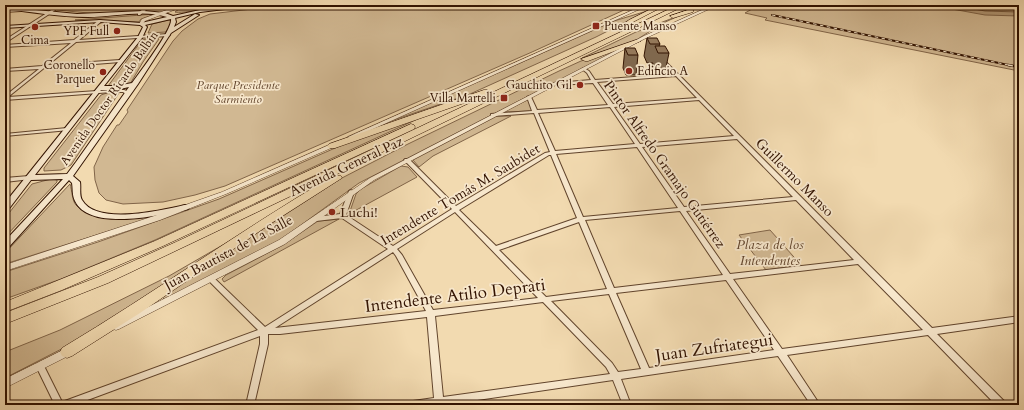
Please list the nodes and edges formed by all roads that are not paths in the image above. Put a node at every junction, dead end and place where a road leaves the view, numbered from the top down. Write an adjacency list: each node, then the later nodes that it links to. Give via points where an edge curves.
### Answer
1 (61, 5): 10 (street)
2 (150, 5): 16 (street)
3 (179, 5): 17 (street)
4 (256, 5): 13 (main road)
5 (646, 5): 58 (street, Avenida General Paz)
6 (672, 5): 26 (highway, Avenida General Paz)
7 (683, 5): 27 (highway, Avenida General Paz)
8 (716, 5): 31 (street, Juan Bautista de La Salle)
9 (661, 6): 26 (highway)
10 (57, 8): 12 (street); 15 (street)
11 (5, 10): 12 (main road, Avenida Doctor Ricardo Balbín)
12 (20, 10): 15 (main road, Avenida Doctor Ricardo Balbín)
13 (219, 10): 19 (main road, via 200,11); 28 (main road, via 193,17)
14 (691, 11): 27 (highway)
15 (48, 13): 18 (main road, Avenida Doctor Ricardo Balbín); 20 (main road, Avenida Doctor Ricardo Balbín); 23 (street)
16 (139, 14): 17 (main road, Avenida Doctor Ricardo Balbín); 18 (main road, Avenida Doctor Ricardo Balbín)
17 (162, 14): 19 (main road, Avenida Doctor Ricardo Balbín); 24 (street, via 143,20)
18 (106, 16): 20 (main road)
19 (173, 18): 24 (main road); 28 (main road, Avenida Doctor Ricardo Balbín)
20 (66, 20): 22 (main road, Avenida Doctor Ricardo Balbín); 23 (main road)
21 (100, 21): 22 (main road, Avenida Doctor Ricardo Balbín); 24 (main road, Avenida Doctor Ricardo Balbín); 30 (street)
22 (81, 22): 23 (main road)
23 (31, 24): 25 (main road); 32 (street)
24 (141, 24): 29 (main road, Avenida Doctor Ricardo Balbín, via 145,27)
25 (5, 26)
26 (619, 30): 45 (highway, Avenida General Paz)
27 (629, 31): 40 (highway, Avenida General Paz)
28 (168, 34): 29 (street); 42 (main road, Avenida Doctor Ricardo Balbín)
29 (140, 36): 30 (street); 35 (main road, Avenida Doctor Ricardo Balbín)
30 (75, 41): 33 (street); 36 (street)
31 (642, 41): 37 (street, Juan Bautista de La Salle); 40 (highway)
32 (5, 42)
33 (5, 46)
34 (657, 54): 39 (street, Guillermo Manso)
35 (120, 61): 36 (street); 44 (main road, Avenida Doctor Ricardo Balbín)
36 (45, 67): 38 (street); 48 (street)
37 (584, 69): 41 (street, Pintor Alfredo Gramajo Gutiérrez); 43 (street, Juan Bautista de La Salle)
38 (5, 70)
39 (676, 75): 41 (street); 49 (street, Guillermo Manso)
40 (532, 78): 55 (highway, Avenida General Paz)
41 (594, 81): 43 (street); 50 (street, Pintor Alfredo Gramajo Gutiérrez)
42 (135, 84): 44 (main road); 46 (main road, Avenida Doctor Ricardo Balbín)
43 (556, 84): 47 (street, Juan Bautista de La Salle)
44 (98, 90): 46 (street, via 119,90); 48 (street); 53 (main road, Avenida Doctor Ricardo Balbín)
45 (487, 92): 58 (highway); 84 (highway, Avenida General Paz, via 143,251)
46 (128, 93): 61 (main road, Avenida Doctor Ricardo Balbín)
47 (529, 97): 51 (street); 52 (street, Juan Bautista de La Salle)
48 (5, 98)
49 (700, 99): 50 (street); 56 (street, Guillermo Manso)
50 (611, 106): 51 (street); 57 (street, Pintor Alfredo Gramajo Gutiérrez)
51 (536, 112): 52 (street); 59 (street)
52 (493, 115): 60 (street, Juan Bautista de La Salle)
53 (67, 130): 54 (street); 62 (main road, Avenida Doctor Ricardo Balbín)
54 (5, 135)
55 (408, 137): 87 (highway, Avenida General Paz, via 148,260); 90 (highway, via 289,206 129,315)
56 (739, 137): 57 (street, Intendente Tomás M. Saubidet); 67 (street, Guillermo Manso)
57 (639, 145): 59 (street, Intendente Tomás M. Saubidet); 71 (street, Pintor Alfredo Gramajo Gutiérrez)
58 (332, 146): 68 (street, Avenida General Paz, via 224,193)
59 (552, 153): 70 (street, Intendente Tomás M. Saubidet); 74 (street)
60 (408, 160): 66 (street, Juan Bautista de La Salle); 70 (street)
61 (76, 167): 62 (main road, via 53,172); 63 (main road, Avenida Doctor Ricardo Balbín)
62 (35, 171): 64 (main road, Avenida Doctor Ricardo Balbín)
63 (69, 176): 64 (main road); 68 (main road, via 76,182 77,199 80,203 101,214 132,216); 75 (main road, Avenida Doctor Ricardo Balbín)
64 (29, 178): 65 (street); 69 (main road, Avenida Doctor Ricardo Balbín)
65 (5, 180)
66 (352, 192): 72 (street); 73 (street, Juan Bautista de La Salle)
67 (798, 198): 71 (street); 78 (street, Guillermo Manso)
68 (185, 207): 79 (street, Avenida General Paz)
69 (5, 208)
70 (456, 209): 76 (street, Intendente Tomás M. Saubidet); 77 (street)
71 (682, 210): 74 (street); 80 (street, Pintor Alfredo Gramajo Gutiérrez)
72 (343, 216): 73 (street); 76 (street)
73 (316, 219): 81 (street, Juan Bautista de La Salle, via 282,242)
74 (580, 219): 77 (street); 82 (street)
75 (5, 246)
76 (393, 249): 85 (street); 88 (street, Intendente Tomás M. Saubidet)
77 (494, 249): 83 (street)
78 (861, 260): 80 (street, Intendente Atilio Deprati); 89 (street, Guillermo Manso)
79 (5, 268)
80 (728, 276): 82 (street, Intendente Atilio Deprati); 91 (street, Pintor Alfredo Gramajo Gutiérrez)
81 (211, 278): 88 (street); 90 (street, Juan Bautista de La Salle)
82 (611, 292): 83 (street, Intendente Atilio Deprati); 93 (street)
83 (542, 298): 85 (street, Intendente Atilio Deprati); 94 (street, via 609,365)
84 (5, 307)
85 (431, 314): 88 (street, Intendente Atilio Deprati); 96 (street)
86 (1019, 319): 89 (street, Juan Zufriategui)
87 (5, 320)
88 (264, 331): 98 (street, Intendente Atilio Deprati); 99 (street, via 264,344)
89 (931, 331): 91 (street, Juan Zufriategui); 103 (street, Guillermo Manso)
90 (67, 352): 92 (street, Juan Bautista de La Salle)
91 (780, 352): 93 (street, Juan Zufriategui); 102 (street, Pintor Alfredo Gramajo Gutiérrez)
92 (40, 366): 95 (street, Juan Bautista de La Salle); 97 (street)
93 (646, 372): 94 (street, Juan Zufriategui)
94 (616, 376): 96 (street, Juan Zufriategui); 101 (street)
95 (5, 384)
96 (439, 403): 100 (street, Juan Zufriategui)
97 (59, 405)
98 (64, 405)
99 (250, 405)
100 (413, 405)
101 (627, 405)
102 (816, 405)
103 (1002, 405)

